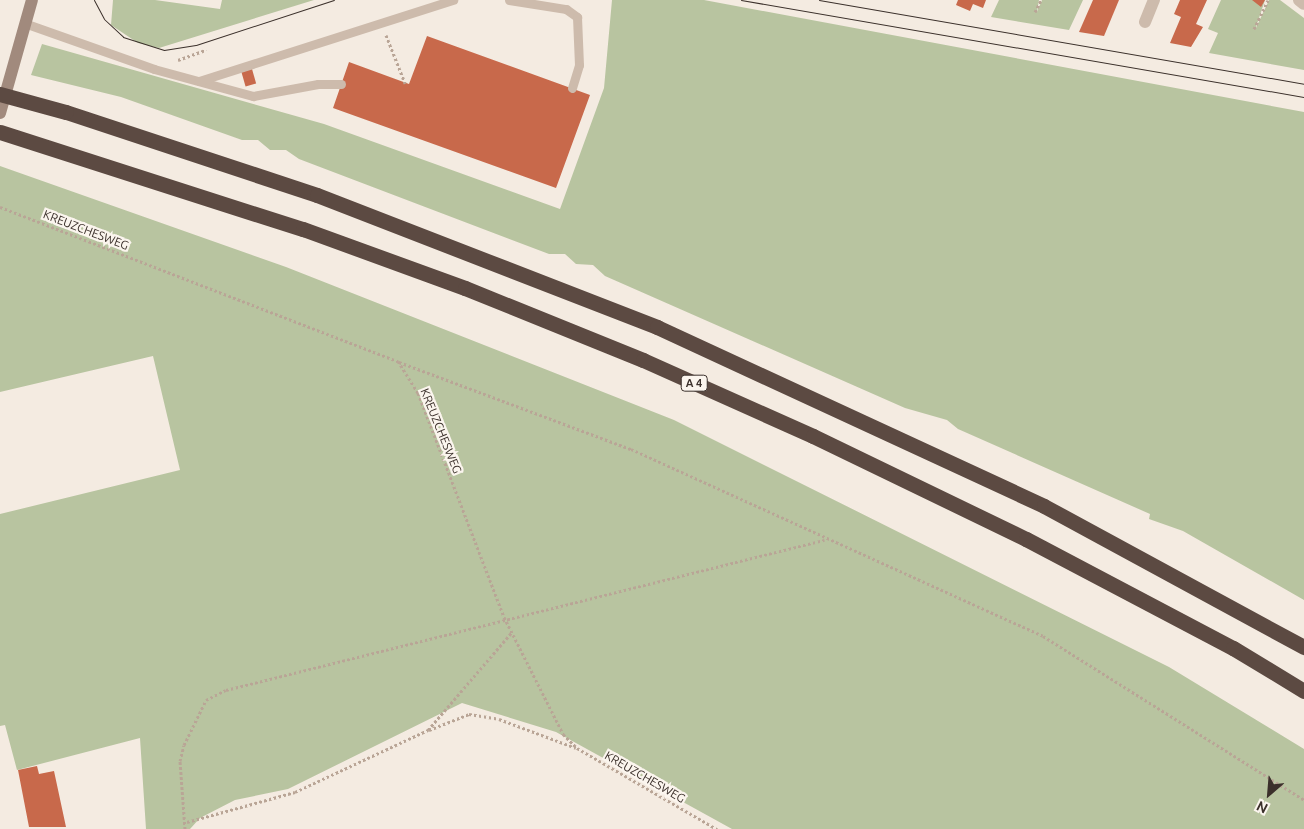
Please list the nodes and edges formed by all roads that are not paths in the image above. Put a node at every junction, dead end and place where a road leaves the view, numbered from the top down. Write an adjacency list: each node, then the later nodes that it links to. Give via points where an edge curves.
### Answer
1 (32, 0): 8 (main road)
2 (453, 0): 9 (lane)
3 (509, 0): 11 (lane, via 566,9 577,17 580,47)
4 (1154, 0): 7 (street)
5 (1298, 0): 6 (street)
6 (1304, 4)
7 (1145, 22)
8 (26, 24): 9 (lane); 13 (main road)
9 (198, 81): 10 (lane, via 253,96 318,84)
10 (341, 84)
11 (572, 88)
12 (0, 94): 15 (highway, bridge, via 66,112 317,195 657,327 1044,506)
13 (0, 113)
14 (0, 132): 16 (highway, A 4, via 52,146 330,238 643,360 813,436 1026,539 1233,648)
15 (1304, 646)
16 (1304, 691)

